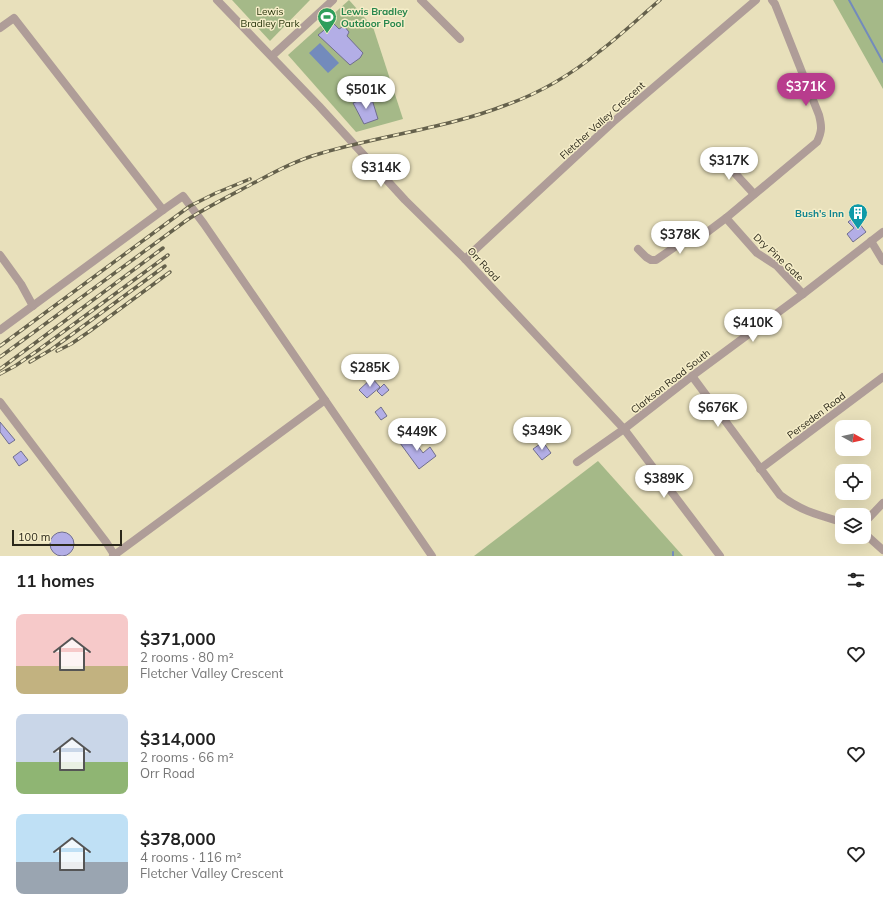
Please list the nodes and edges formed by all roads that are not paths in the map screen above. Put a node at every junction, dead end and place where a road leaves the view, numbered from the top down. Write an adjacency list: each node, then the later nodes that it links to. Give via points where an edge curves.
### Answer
1 (217, 0): 8 (street, Orr Road)
2 (333, 0): 8 (street)
3 (421, 0): 7 (street)
4 (756, 0): 17 (street, Fletcher Valley Crescent, via 614,122)
5 (772, 0): 10 (street, via 822,125 817,142)
6 (0, 28): 11 (street, via 14,18)
7 (460, 39)
8 (272, 56): 17 (street, Orr Road, via 405,200)
9 (726, 155): 10 (street, via 732,170)
10 (754, 194): 12 (street)
11 (163, 210): 20 (street); 24 (street, via 183,196)
12 (726, 218): 15 (street, via 706,234 679,244 656,260 646,257); 19 (street, Dry Pine Gate, via 757,253 776,266)
13 (883, 232): 14 (street, Clarkson Road South)
14 (871, 241): 18 (street); 19 (street, Clarkson Road South)
15 (638, 249)
16 (0, 256): 20 (street, via 21,284)
17 (466, 259): 26 (street, Orr Road)
18 (883, 261)
19 (803, 294): 22 (street, Clarkson Road South)
20 (33, 306): 21 (street)
21 (0, 330)
22 (692, 376): 26 (street, Clarkson Road South); 28 (street)
23 (883, 377): 28 (street, Perseden Road)
24 (325, 400): 34 (street); 35 (street)
25 (0, 402): 34 (street)
26 (624, 429): 27 (street, Clarkson Road South); 36 (street, Orr Road)
27 (577, 462)
28 (760, 469): 31 (street, via 780,495 791,504 807,512)
29 (883, 503): 30 (street)
30 (871, 516)
31 (835, 520)
32 (871, 540): 33 (street)
33 (883, 550)
34 (114, 556)
35 (432, 556)
36 (720, 556)

